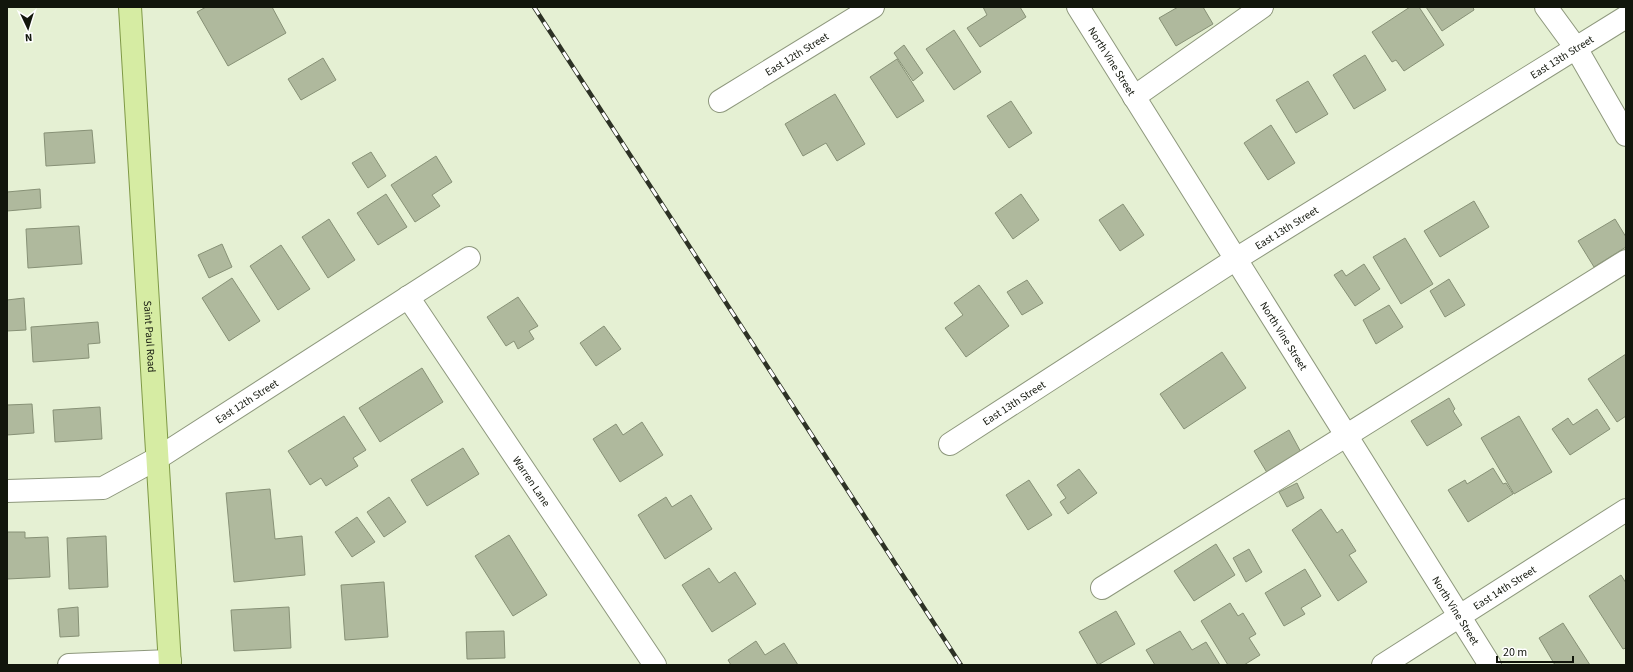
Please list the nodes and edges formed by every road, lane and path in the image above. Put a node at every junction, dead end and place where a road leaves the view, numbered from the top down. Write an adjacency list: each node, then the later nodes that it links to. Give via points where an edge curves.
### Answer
1 (130, 7): 17 (main road, Saint Paul Road)
2 (873, 7): 9 (street, East 12th Street)
3 (1078, 7): 8 (street, North Vine Street)
4 (1262, 7): 8 (street)
5 (1546, 7): 7 (street)
6 (1626, 17): 7 (street, East 13th Street)
7 (1576, 48): 10 (street); 12 (street, East 13th Street)
8 (1134, 97): 12 (street, North Vine Street)
9 (720, 101)
10 (1626, 135)
11 (469, 258): 14 (street, East 12th Street)
12 (1236, 259): 15 (street, North Vine Street); 16 (street, East 13th Street)
13 (1626, 261): 15 (street)
14 (408, 297): 17 (street, East 12th Street); 24 (street, Warren Lane)
15 (1346, 436): 20 (street); 21 (street, North Vine Street)
16 (950, 444)
17 (158, 458): 18 (street, East 12th Street, via 103,488); 22 (main road, Saint Paul Road)
18 (7, 491)
19 (1626, 510): 21 (street, East 14th Street)
20 (1102, 588)
21 (1460, 616): 25 (street, East 14th Street); 26 (street, North Vine Street)
22 (170, 663): 23 (street)
23 (69, 665)
24 (654, 665)
25 (1383, 665)
26 (1490, 665)

